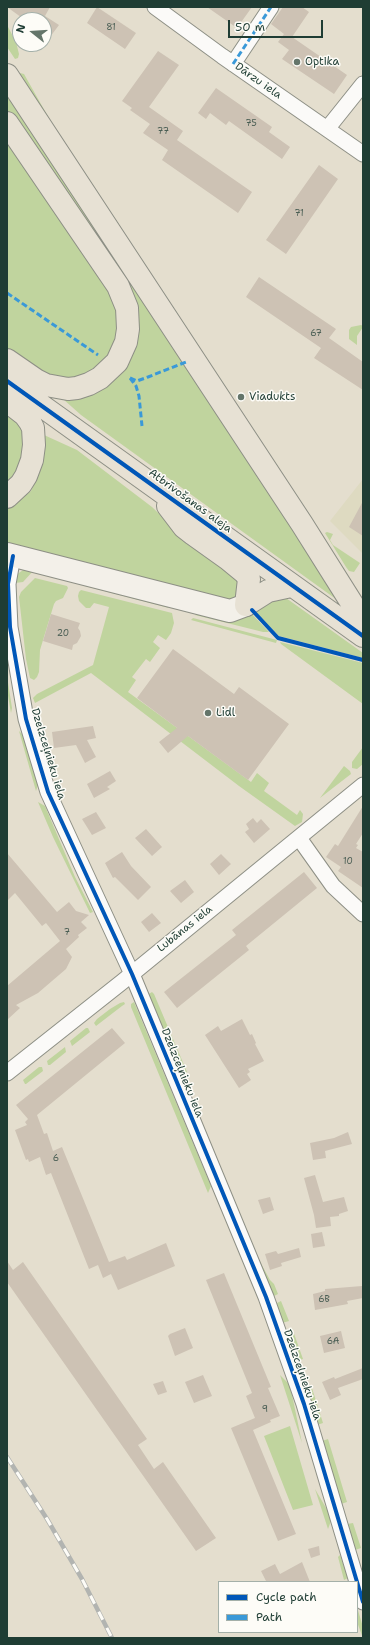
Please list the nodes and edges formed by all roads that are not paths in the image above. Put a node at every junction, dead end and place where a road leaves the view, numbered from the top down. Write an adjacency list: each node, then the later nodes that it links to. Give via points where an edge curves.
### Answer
1 (155, 7): 3 (street, Dārzu iela)
2 (271, 7): 3 (street)
3 (233, 64): 7 (street, Dārzu iela)
4 (7, 75): 17 (main road)
5 (363, 84): 7 (street)
6 (7, 123): 9 (main road, via 118,286 127,308 128,329 122,352 109,371 89,384 77,388 46,385)
7 (326, 129): 8 (street, Dārzu iela)
8 (363, 154)
9 (7, 360)
10 (7, 381): 12 (main road, Atbrīvošanas aleja)
11 (7, 401): 13 (main road, via 30,422 34,445 26,476)
12 (152, 484): 15 (main road, Atbrīvošanas aleja); 16 (main road, via 188,530 245,573 249,579)
13 (7, 497)
14 (10, 555): 16 (main road, via 230,611); 22 (street, Dzelzceļnieku iela, via 10,627 26,720 48,792)
15 (292, 586): 16 (main road, via 268,591); 18 (main road, Atbrīvošanas aleja)
16 (246, 605)
17 (363, 621)
18 (363, 636)
19 (363, 784): 20 (street, Lubānas iela)
20 (299, 838): 21 (street, via 333,886); 22 (street, Lubānas iela)
21 (363, 914)
22 (132, 974): 23 (street, Lubānas iela); 24 (street, Dzelzceļnieku iela, via 266,1297 304,1404)
23 (7, 1073)
24 (357, 1581)
25 (358, 1585): 26 (street, Dzelzceļnieku iela)
26 (363, 1602)

